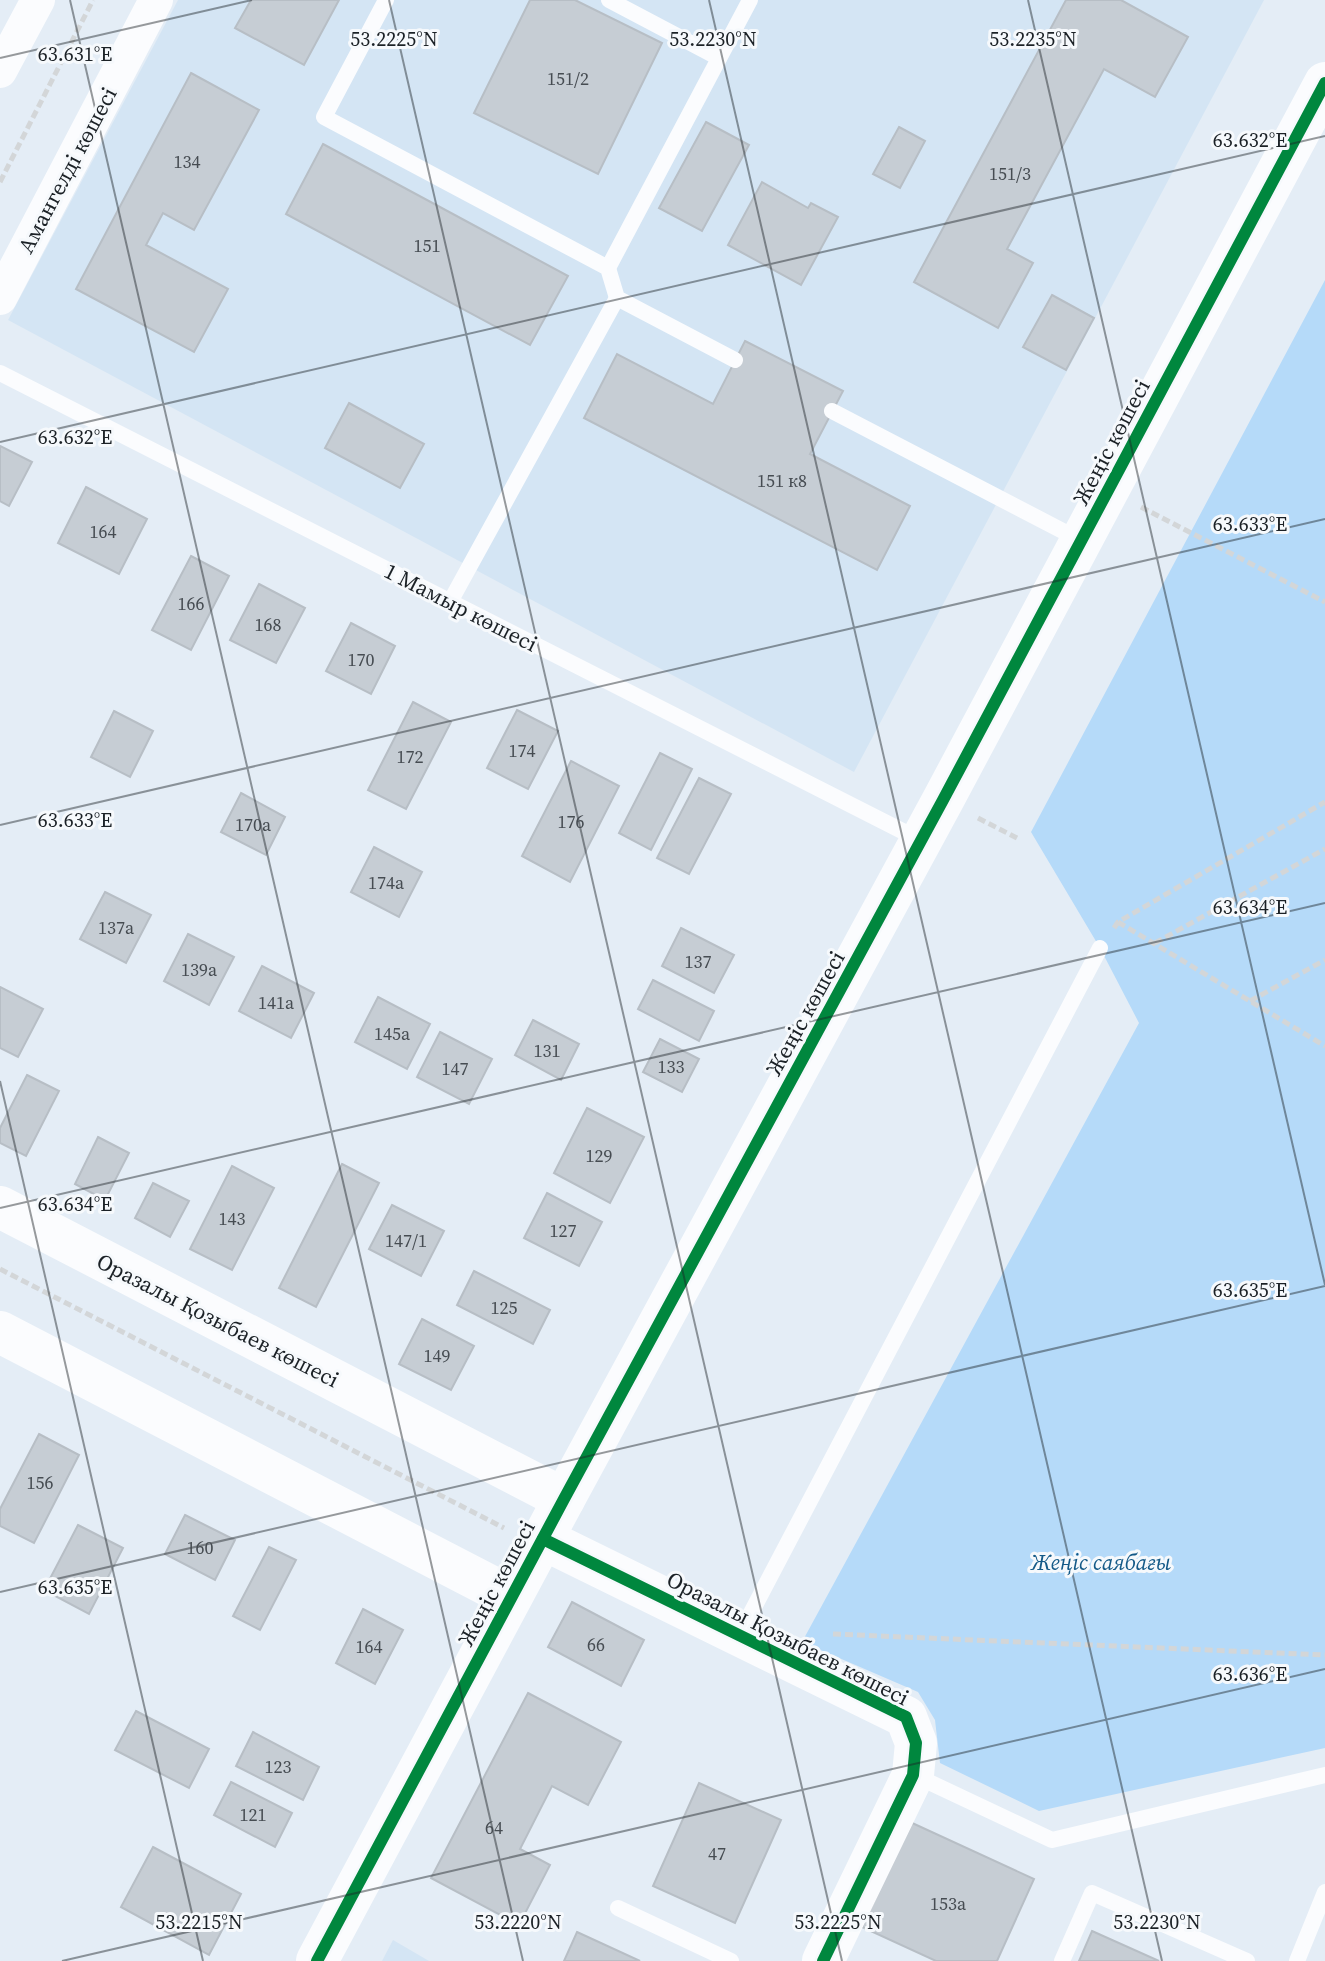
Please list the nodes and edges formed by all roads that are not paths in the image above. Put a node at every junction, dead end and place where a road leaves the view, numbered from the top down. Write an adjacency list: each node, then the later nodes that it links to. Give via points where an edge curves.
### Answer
1 (38, 0): 7 (street)
2 (156, 0): 10 (street, Амангелді көшесі)
3 (386, 0): 9 (lane, via 324,117)
4 (609, 0): 6 (lane)
5 (750, 0): 6 (lane)
6 (719, 58): 9 (lane)
7 (0, 71)
8 (1325, 83): 15 (street, Жеңіс көшесі)
9 (608, 268): 11 (lane)
10 (0, 298)
11 (617, 298): 12 (lane); 16 (lane)
12 (735, 360)
13 (0, 373): 16 (lane, 1 Мамыр көшесі)
14 (832, 411): 15 (lane)
15 (1082, 541): 17 (street, Жеңіс көшесі)
16 (450, 602): 17 (lane, 1 Мамыр көшесі)
17 (921, 841): 21 (street, Жеңіс көшесі)
18 (1100, 948): 24 (lane)
19 (0, 1207): 21 (street, Оразалы Қозыбаев көшесі)
20 (0, 1332): 23 (street)
21 (564, 1499): 22 (street, Жеңіс көшесі)
22 (541, 1542): 23 (street, Жеңіс көшесі); 24 (street, Оразалы Қозыбаев көшесі)
23 (511, 1597): 29 (street, Жеңіс көшесі)
24 (739, 1635): 25 (street, Оразалы Қозыбаев көшесі, via 906,1717 916,1743)
25 (913, 1775): 26 (lane, via 1052,1840); 31 (street, Оразалы Қозыбаев көшесі)
26 (1325, 1775)
27 (1325, 1892): 34 (lane)
28 (618, 1908): 30 (lane)
29 (317, 1961)
30 (731, 1961)
31 (823, 1961)
32 (1062, 1961): 33 (lane, via 1092,1893)
33 (1247, 1961)
34 (1297, 1961)

